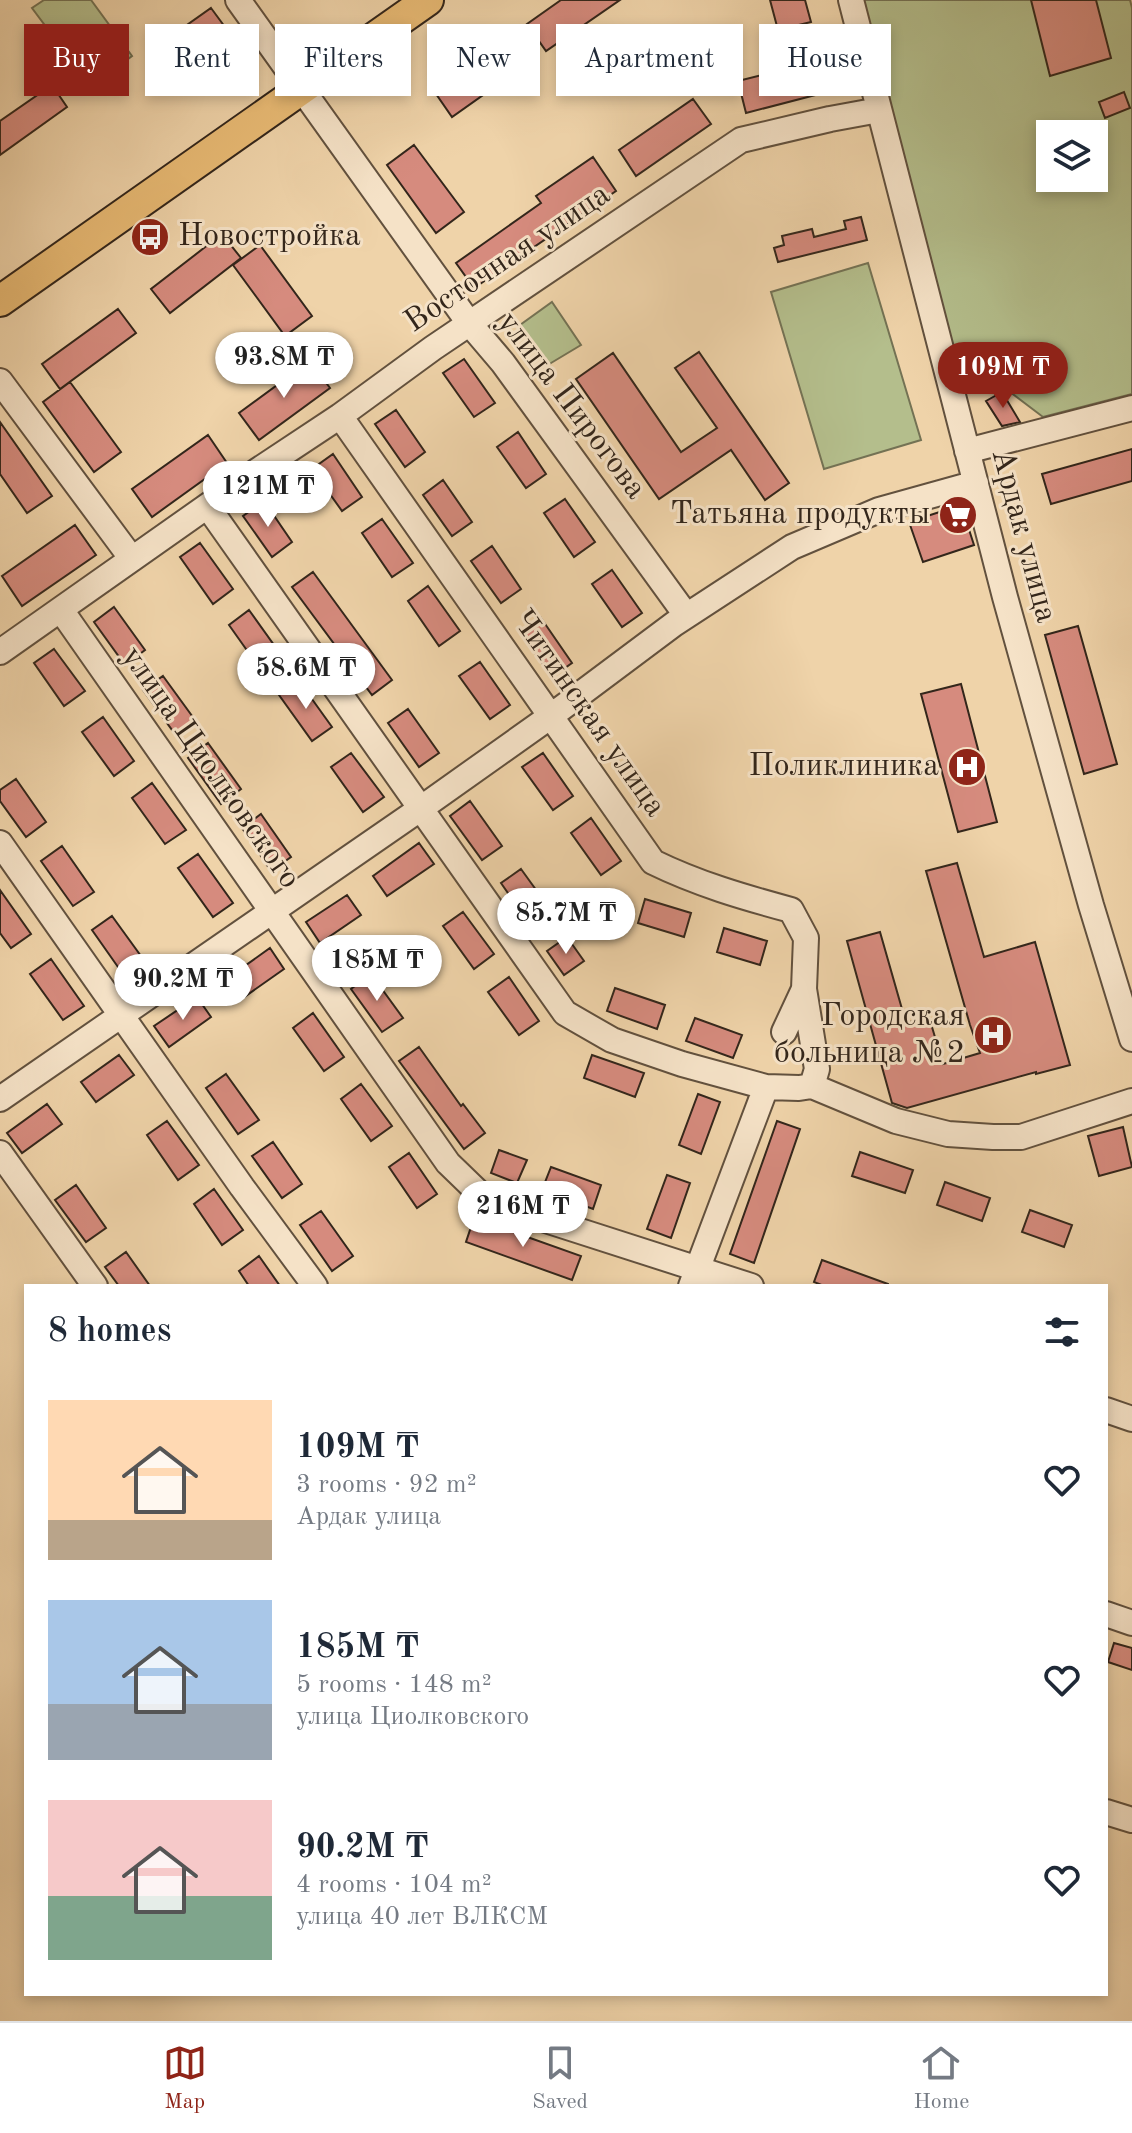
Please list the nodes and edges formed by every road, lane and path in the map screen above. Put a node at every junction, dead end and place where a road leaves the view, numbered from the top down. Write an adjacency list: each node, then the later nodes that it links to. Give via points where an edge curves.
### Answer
1 (238, 0): 5 (street, улица Пирогова)
2 (428, 0): 4 (main road)
3 (851, 0): 8 (street, Ардак улица)
4 (393, 24)
5 (275, 52)
6 (290, 96): 9 (main road)
7 (307, 96): 10 (street, улица Пирогова)
8 (879, 110): 10 (street, Восточная улица, via 741,140); 14 (street, Ардак улица)
9 (0, 301)
10 (469, 323): 13 (street, Восточная улица); 19 (street, улица Пирогова)
11 (0, 381): 17 (street)
12 (1132, 408): 14 (street)
13 (340, 416): 16 (street, Восточная улица); 21 (street, Читинская улица)
14 (967, 451): 15 (street, Ардак улица)
15 (976, 483): 19 (street, via 879,510 792,547); 28 (street, Ардак улица, via 1070,833)
16 (208, 507): 17 (street, Восточная улица); 22 (street)
17 (132, 559): 18 (street, Восточная улица)
18 (61, 610): 20 (street, Восточная улица); 24 (street, улица Циолковского)
19 (686, 615): 21 (street)
20 (0, 652)
21 (551, 716): 22 (street); 25 (street, Читинская улица, via 653,862 689,880 791,910 806,938)
22 (420, 809): 24 (street); 30 (street, via 565,1013 612,1040)
23 (0, 843): 26 (street)
24 (271, 911): 26 (street); 34 (street, улица Циолковского, via 448,1163 479,1193)
25 (804, 989): 27 (street); 29 (street, via 817,1069)
26 (121, 1015): 31 (street); 36 (street)
27 (784, 1032)
28 (1132, 1039)
29 (812, 1086): 30 (street); 32 (street, via 896,1121 948,1134 993,1137 1021,1137)
30 (766, 1087): 34 (street)
31 (0, 1099)
32 (1132, 1101)
33 (0, 1153): 35 (street)
34 (695, 1277): 37 (street, улица Циолковского)
35 (94, 1284)
36 (314, 1284)
37 (739, 1284)
38 (1108, 1411): 39 (street)
39 (1132, 1419)
40 (1108, 1615): 41 (street)
41 (1132, 1623)
42 (1108, 1813): 43 (street)
43 (1132, 1820)

